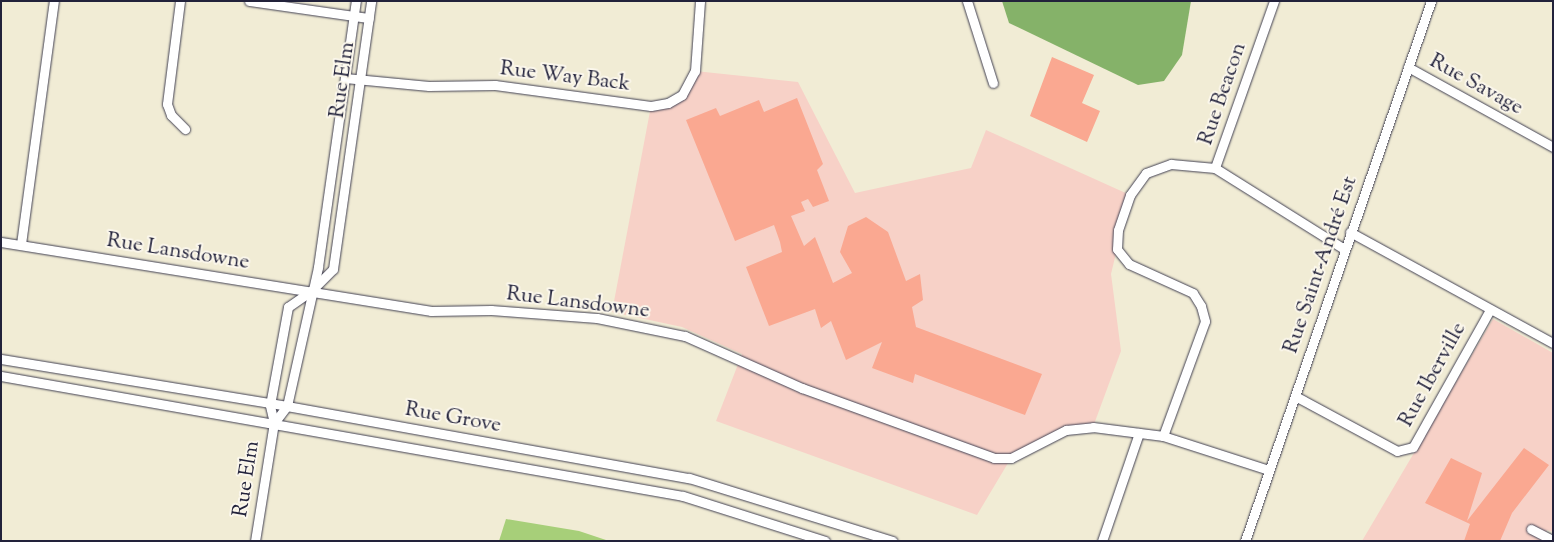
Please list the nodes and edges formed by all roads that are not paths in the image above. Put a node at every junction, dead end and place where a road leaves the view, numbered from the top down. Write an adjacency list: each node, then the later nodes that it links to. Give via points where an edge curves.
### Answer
1 (54, 1): 23 (street)
2 (180, 1): 16 (street, via 167,104 171,115)
3 (249, 1): 10 (street)
4 (356, 1): 10 (street, Rue Elm)
5 (371, 1): 11 (street, Rue Elm)
6 (700, 1): 14 (street, Rue Way Back, via 695,71 682,95 668,103 651,106 494,84 429,86)
7 (967, 1): 15 (street)
8 (1274, 1): 20 (street, Rue Beacon)
9 (1431, 1): 12 (street, Rue Saint-André Est)
10 (354, 16): 11 (street); 13 (street, Rue Elm)
11 (369, 18): 14 (street, Rue Elm)
12 (1408, 67): 17 (street, Rue Savage); 21 (street, Rue Saint-André Est)
13 (345, 78): 14 (street, Rue Way Back); 18 (street, Rue Elm)
14 (360, 80): 19 (street, Rue Elm)
15 (993, 83)
16 (185, 128)
17 (1553, 147)
18 (334, 161): 19 (street); 25 (street, Rue Elm)
19 (348, 163): 25 (street, Rue Elm, via 333,269)
20 (1215, 168): 24 (street, Rue Beacon); 35 (street, via 1171,164 1146,173 1130,195 1118,230 1117,249 1129,264 1193,293 1205,321)
21 (1350, 232): 24 (street, Rue Saint-André Est); 26 (street)
22 (1, 242): 23 (street, Rue Lansdowne)
23 (21, 244): 25 (street, Rue Lansdowne)
24 (1344, 249): 30 (street, Rue Saint-André Est)
25 (311, 291): 31 (street, Rue Elm, via 288,307); 32 (street, Rue Elm); 34 (street, Rue Lansdowne, via 431,311 491,310 597,318 685,336 802,388 994,458 1012,458 1066,430 1093,427)
26 (1490, 310): 27 (street); 30 (street, Rue Iberville, via 1413,447 1397,451)
27 (1553, 343)
28 (1, 359): 31 (street, Rue Grove)
29 (1, 376): 33 (street, Rue Grove)
30 (1294, 396): 36 (street, Rue Saint-André Est)
31 (270, 405): 32 (street, Rue Grove); 33 (street, Rue Elm)
32 (287, 406): 33 (street, Rue Elm); 41 (street, Rue Grove, via 689,478)
33 (274, 423): 39 (street, Rue Elm); 40 (street, Rue Grove, via 683,496)
34 (1139, 432): 35 (street, Rue Lansdowne); 42 (street)
35 (1164, 436): 36 (street, Rue Lansdowne)
36 (1269, 470): 43 (street, Rue Saint-André Est)
37 (1531, 529): 38 (street)
38 (1553, 540)
39 (255, 541)
40 (825, 541)
41 (892, 541)
42 (1102, 541)
43 (1245, 541)

